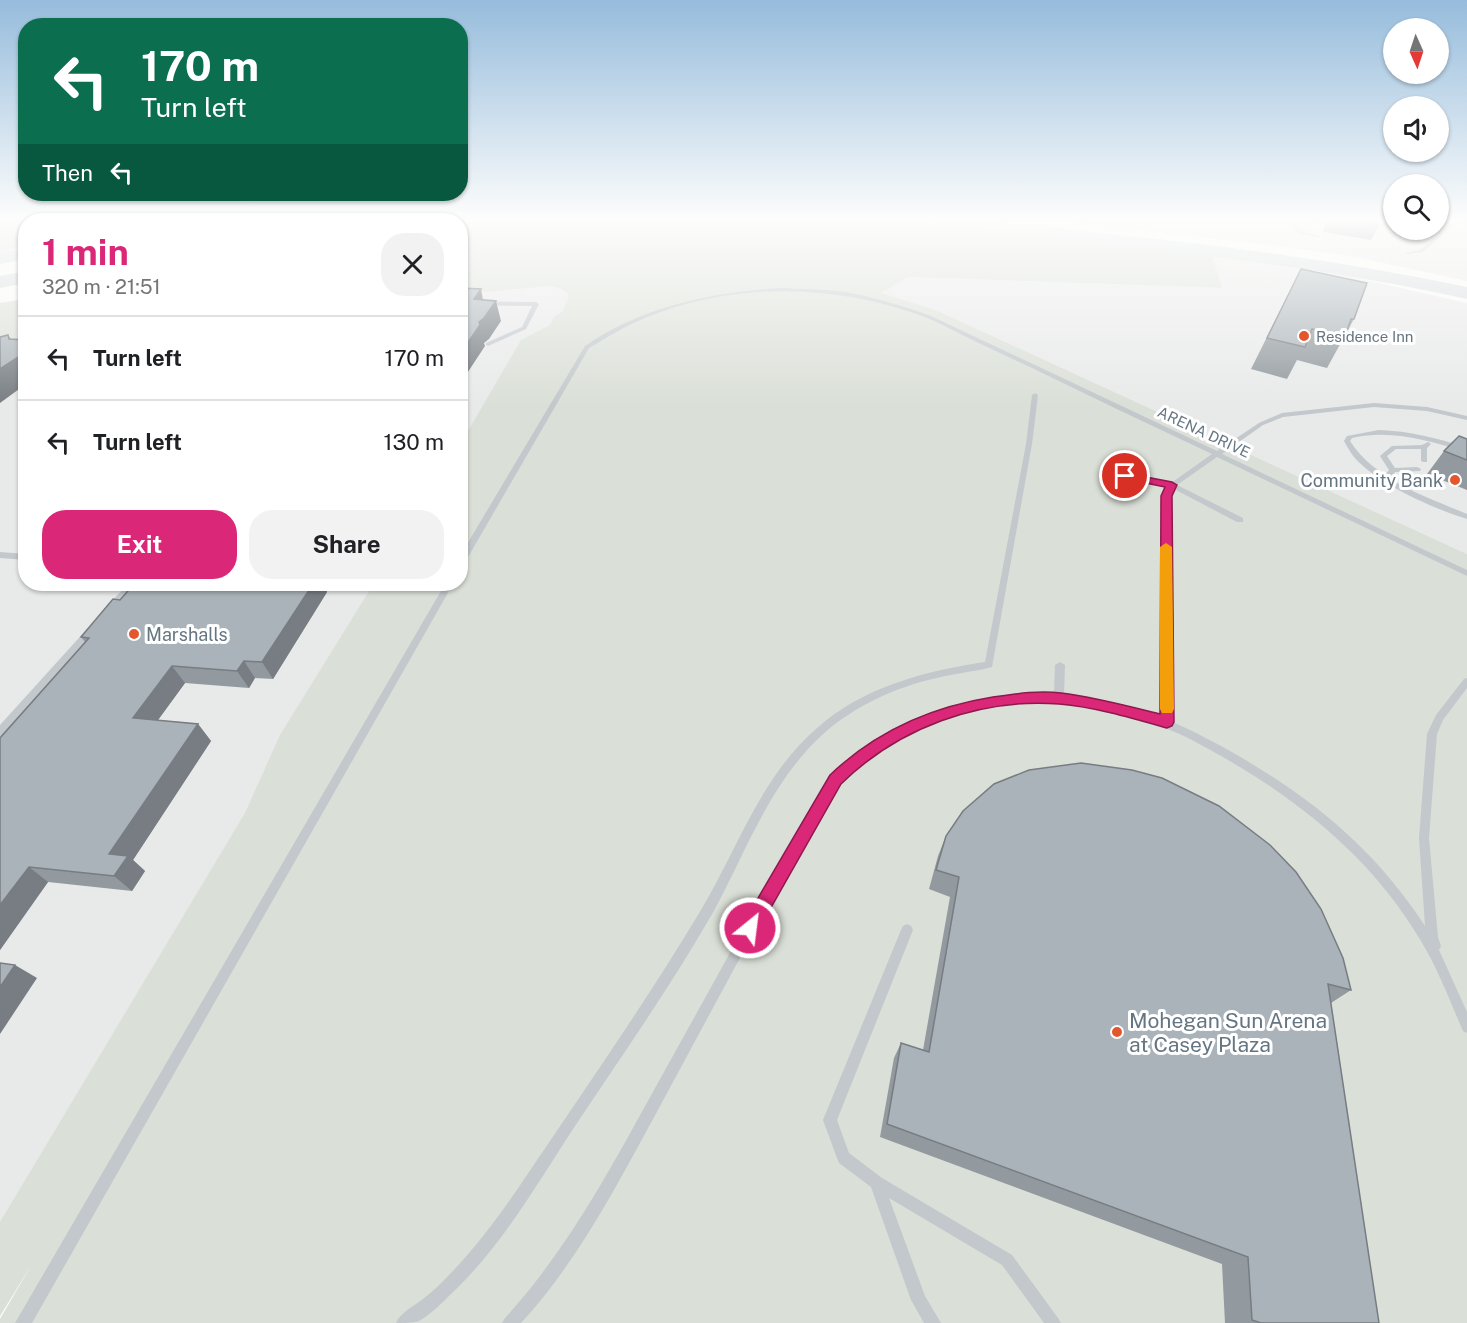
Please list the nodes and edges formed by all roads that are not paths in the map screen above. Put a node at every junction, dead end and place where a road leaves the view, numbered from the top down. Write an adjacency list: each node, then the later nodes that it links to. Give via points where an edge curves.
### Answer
1 (1415, 283): 2 (highway)
2 (1467, 293)
3 (18, 296): 4 (highway)
4 (0, 299)
5 (468, 303): 6 (lane, via 536,304 524,328)
6 (488, 344)
7 (1035, 396): 39 (lane, via 989,665 919,677 876,694 842,714 802,749 768,794 708,910 497,1231 459,1276)
8 (1467, 418): 12 (lane, via 1383,405 1296,412 1272,418)
9 (1434, 438): 10 (lane); 11 (lane); 17 (lane, via 1384,432 1349,436 1347,441 1355,454)
10 (1424, 447): 13 (lane); 15 (lane, via 1394,447 1383,456)
11 (1467, 450)
12 (1217, 452): 18 (lane); 21 (lane, ARENA DRIVE, via 929,317 869,298 842,294 731,294 666,309 612,331 587,347); 24 (lane, ARENA DRIVE)
13 (1425, 461)
14 (1417, 469): 15 (lane)
15 (1393, 470): 17 (lane)
16 (1125, 476): 18 (lane)
17 (1386, 479): 19 (lane)
18 (1172, 485): 20 (lane); 32 (lane, via 1166,496)
19 (1467, 517)
20 (1240, 520)
21 (468, 550)
22 (0, 555): 23 (lane)
23 (18, 556)
24 (1467, 573)
25 (126, 591): 27 (lane)
26 (445, 591): 38 (lane)
27 (108, 611)
28 (100, 619): 33 (lane)
29 (1060, 665): 31 (lane)
30 (1467, 681): 35 (lane, via 1432,734 1426,800 1426,880 1432,937)
31 (1059, 698): 32 (lane); 40 (lane, via 1013,699 940,714 882,741 836,780 607,1188 565,1253)
32 (1167, 722): 35 (lane, via 1218,747 1276,785 1352,845 1405,905)
33 (0, 732)
34 (908, 930): 37 (lane, via 830,1119 844,1158)
35 (1442, 969): 36 (lane)
36 (1467, 1027)
37 (877, 1184): 41 (lane, via 919,1300); 42 (lane, via 1007,1260)
38 (23, 1323)
39 (404, 1323)
40 (510, 1323)
41 (933, 1323)
42 (1053, 1323)

